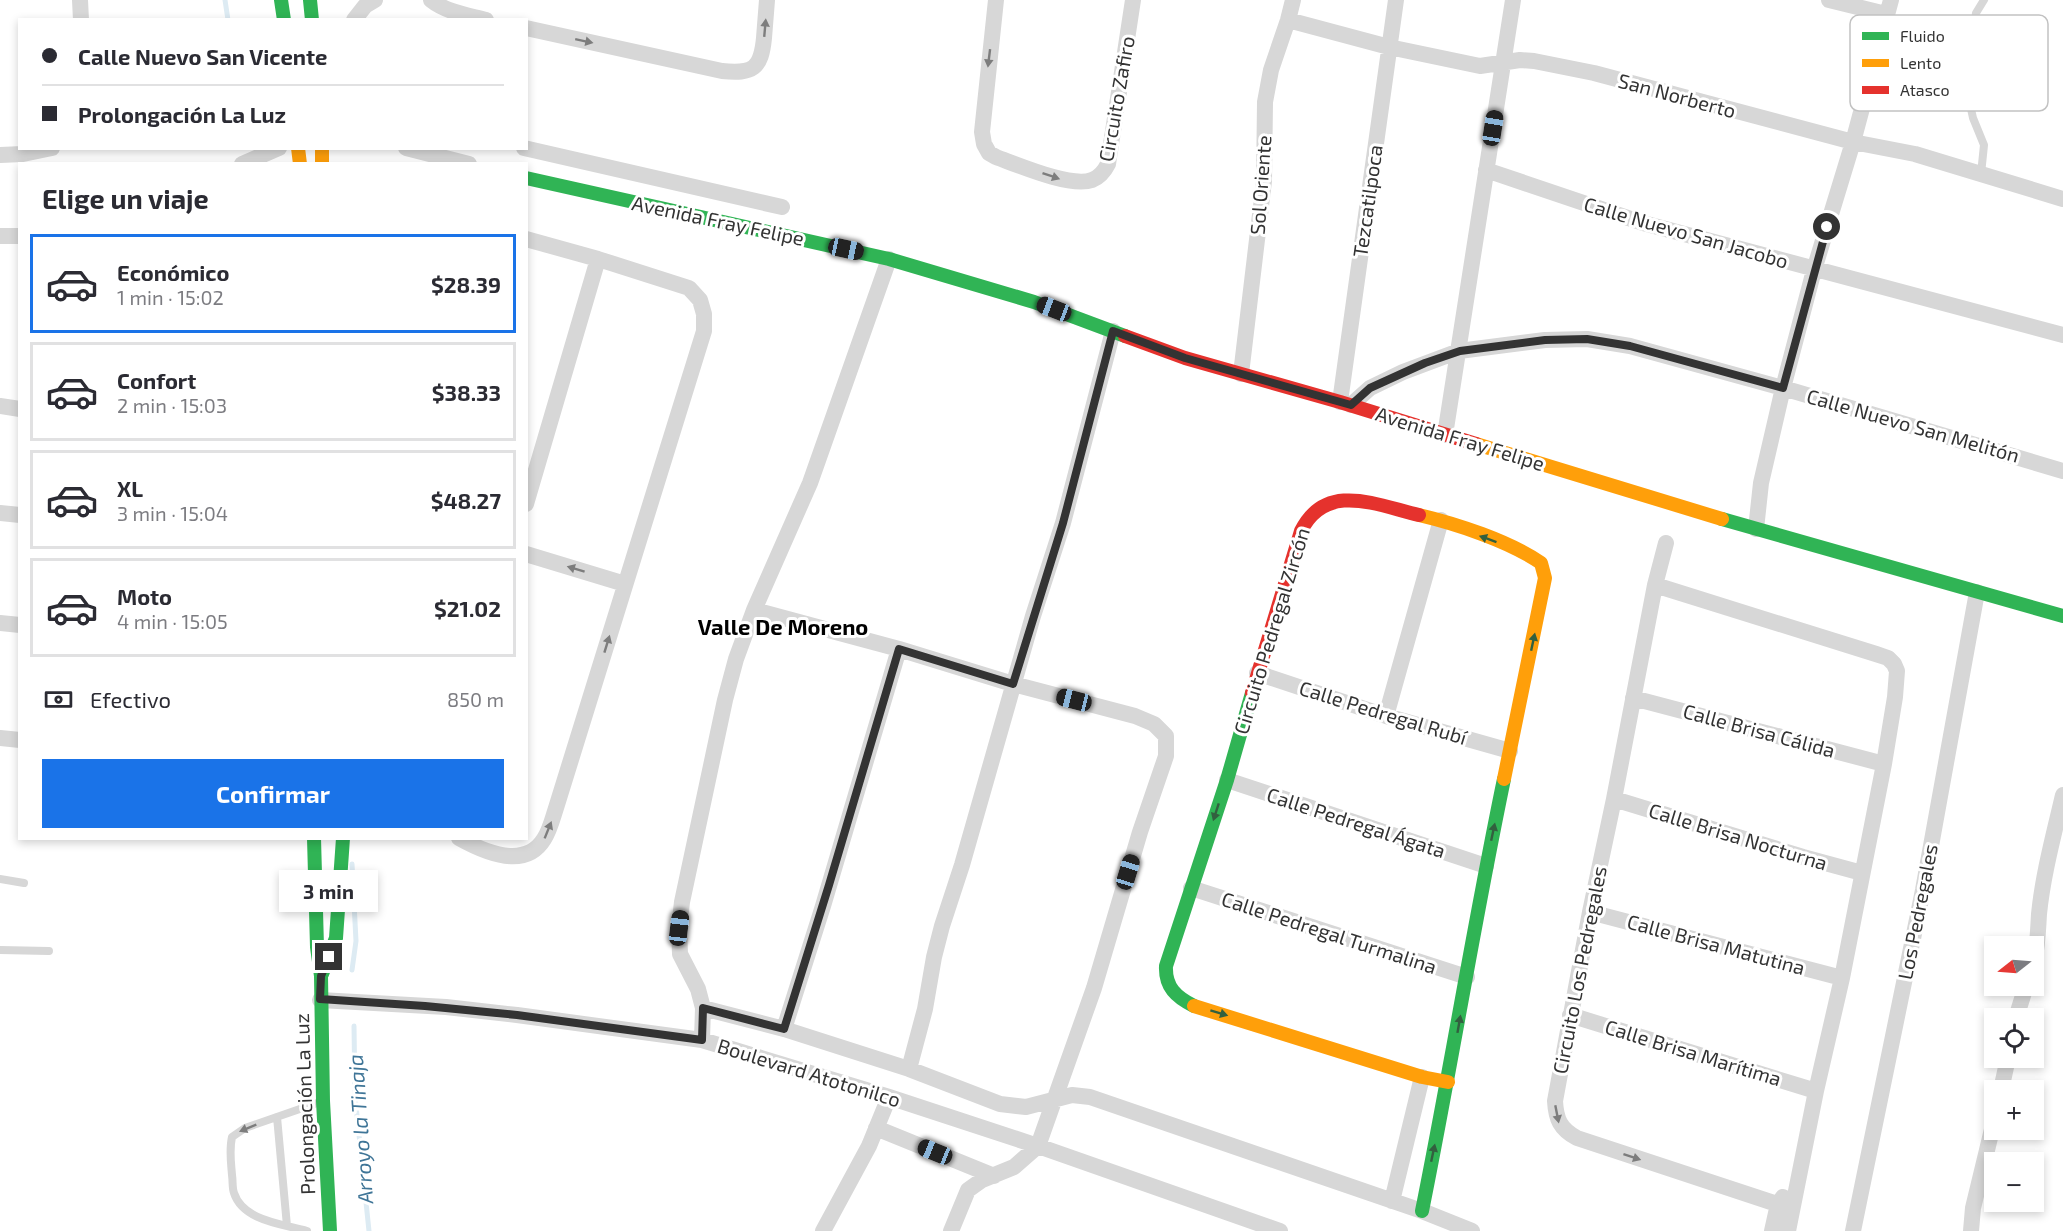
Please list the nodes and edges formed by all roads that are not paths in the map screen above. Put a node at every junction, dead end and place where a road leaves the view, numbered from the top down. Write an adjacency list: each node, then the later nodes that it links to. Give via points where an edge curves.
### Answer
1 (80, 0): 15 (street)
2 (281, 0): 16 (street)
3 (310, 0): 17 (street)
4 (430, 0): 18 (street)
5 (767, 0): 20 (street, one-way to 5, via 735,72 756,66 762,56)
6 (996, 0): 7 (street, Circuito Zafiro, one-way to 7, via 982,117 984,144 996,157 1069,182 1094,180 1108,164)
7 (1133, 0)
8 (1293, 0): 19 (street, Sol Oriente)
9 (1396, 0): 21 (street, Tezcatilpoca)
10 (1513, 0): 22 (street)
11 (1829, 0): 13 (street)
12 (1984, 0): 14 (lane)
13 (1889, 7)
14 (1976, 15)
15 (81, 18)
16 (284, 18)
17 (312, 18)
18 (477, 18)
19 (1288, 20): 21 (street, San Norberto); 47 (street, Sol Oriente, via 1265,102 1264,181)
20 (528, 28)
21 (1389, 47): 22 (street, San Norberto, via 1480,66); 49 (street, Tezcatilpoca)
22 (1504, 63): 25 (street, San Norberto, via 1534,61 1594,73); 33 (street)
23 (1861, 111): 25 (street)
24 (1971, 111): 34 (lane, via 1984,145)
25 (1853, 142): 34 (street, San Norberto, via 1915,153); 43 (street)
26 (528, 149): 37 (street, Avenida Fray Felipe)
27 (42, 150): 30 (street)
28 (274, 150): 31 (street)
29 (414, 150): 32 (street)
30 (0, 155)
31 (247, 162)
32 (461, 162)
33 (1486, 170): 43 (street, Calle Nuevo San Jacobo, via 1643,223); 46 (street)
34 (1981, 174): 36 (street, San Norberto)
35 (528, 178): 42 (street, Avenida Fray Felipe)
36 (2063, 199)
37 (782, 207)
38 (0, 236): 39 (street)
39 (18, 236)
40 (528, 240): 41 (street)
41 (598, 259): 54 (street); 61 (street, via 689,288 700,300 704,314 704,330)
42 (889, 259): 44 (street, Avenida Fray Felipe, via 1034,302); 64 (street, via 810,483)
43 (1814, 270): 45 (street, Calle Nuevo San Jacobo); 48 (street)
44 (1113, 331): 47 (street, Avenida Fray Felipe); 70 (street, via 1063,523)
45 (2063, 335)
46 (1460, 351): 48 (street, Calle Nuevo San Melitón, via 1587,339 1630,346); 49 (street, Calle Nuevo San Melitón, via 1410,369); 52 (street)
47 (1241, 374): 49 (street, Avenida Fray Felipe)
48 (1783, 388): 53 (street, Calle Nuevo San Melitón); 58 (street, via 1767,452)
49 (1345, 404): 52 (street, Avenida Fray Felipe)
50 (0, 406): 51 (street)
51 (18, 410)
52 (1445, 435): 58 (street, Avenida Fray Felipe)
53 (2063, 471)
54 (528, 497)
55 (0, 513): 56 (street)
56 (18, 515)
57 (1441, 520): 69 (street, Circuito Pedregal Zircón, via 1360,501 1341,500 1315,510 1301,531); 72 (street); 75 (street, Circuito Pedregal Zircón, one-way to 57, via 1544,587 1541,563 1508,545)
58 (1756, 529): 63 (street, Avenida Fray Felipe)
59 (1666, 543): 62 (street, Circuito Los Pedregales)
60 (528, 555): 61 (street, one-way to 60)
61 (625, 584): 82 (street, one-way to 61, via 502,856 518,856 531,852 544,839)
62 (1655, 585): 71 (street, Circuito Los Pedregales); 76 (street, via 1887,658 1894,664 1897,680)
63 (1977, 592): 65 (street, Avenida Fray Felipe); 124 (street, Los Pedregales, via 1923,890)
64 (754, 610): 68 (street); 96 (street, via 724,700 682,902 680,954)
65 (2063, 616)
66 (0, 623): 67 (street)
67 (18, 625)
68 (899, 649): 70 (street); 98 (street)
69 (1257, 673): 72 (street, Calle Pedregal Rubí); 77 (street, Circuito Pedregal Zircón)
70 (1013, 684): 100 (street, via 942,926); 105 (street, via 1135,716 1161,729 1167,745 1094,988)
71 (1633, 698): 76 (street, Calle Brisa Cálida); 79 (street, Circuito Los Pedregales)
72 (1386, 716): 75 (street, Calle Pedregal Rubí)
73 (0, 738): 74 (street)
74 (18, 740)
75 (1510, 751): 83 (street, Circuito Pedregal Zircón, one-way to 75)
76 (1884, 764): 84 (street)
77 (1227, 780): 83 (street, Calle Pedregal Ágata); 87 (street, Circuito Pedregal Zircón, one-way to 87)
78 (2063, 795): 89 (street, via 2049,855)
79 (1614, 799): 84 (street, Calle Brisa Nocturna); 88 (street, Circuito Los Pedregales)
80 (314, 840): 92 (street, Prolongación La Luz)
81 (343, 840): 92 (street, Prolongación La Luz, via 336,938)
82 (464, 840)
83 (1486, 866): 93 (street, Circuito Pedregal Zircón)
84 (1862, 873): 94 (street)
85 (0, 879): 86 (lane)
86 (24, 883)
87 (1191, 888): 93 (street, Calle Pedregal Turmalina); 101 (street, Circuito Pedregal Zircón, one-way to 101, via 1166,966 1165,978 1176,996 1192,1005)
88 (1590, 912): 94 (street, Calle Brisa Matutina); 97 (street, Circuito Los Pedregales)
89 (2038, 936)
90 (0, 950): 91 (lane)
91 (49, 951)
92 (321, 976): 95 (street, Prolongación La Luz)
93 (1467, 977): 102 (street, Circuito Pedregal Zircón, one-way to 93)
94 (1842, 978): 103 (street)
95 (320, 999): 99 (street, Boulevard Atotonilco, via 517,1015); 106 (street, Prolongación La Luz)
96 (703, 1008): 98 (street); 99 (street)
97 (1570, 1015): 103 (street, Calle Brisa Marítima); 113 (street, Circuito Los Pedregales, one-way to 113, via 1555,1101 1555,1114 1565,1132)
98 (784, 1029): 100 (street)
99 (702, 1040): 104 (street, Boulevard Atotonilco)
100 (909, 1069): 105 (street, via 1000,1104 1026,1107)
101 (1422, 1077): 102 (street, Circuito Pedregal Zircón); 112 (street)
102 (1448, 1082): 114 (street, Circuito Pedregal Zircón, one-way to 102)
103 (1816, 1091): 113 (street, via 1798,1177)
104 (889, 1097): 108 (street); 110 (street, Boulevard Atotonilco)
105 (1055, 1099): 110 (street); 112 (street, via 1072,1095 1090,1097)
106 (323, 1101): 107 (lane); 117 (street, Prolongación La Luz)
107 (277, 1117): 115 (lane); 115 (lane, one-way to 115, via 232,1137 234,1193 254,1216)
108 (876, 1128): 111 (street); 118 (street)
109 (1989, 1140): 125 (street)
110 (1038, 1146): 111 (street, via 1014,1167); 120 (street, Boulevard Atotonilco)
111 (994, 1176): 119 (street, via 968,1190)
112 (1392, 1201): 114 (street)
113 (1785, 1207): 122 (street); 123 (street)
114 (1422, 1211): 121 (street)
115 (287, 1226): 116 (lane)
116 (307, 1231)
117 (330, 1231)
118 (823, 1231)
119 (951, 1231)
120 (1280, 1231)
121 (1472, 1231)
122 (1772, 1231)
123 (1788, 1231)
124 (1853, 1231)
125 (1971, 1231)

